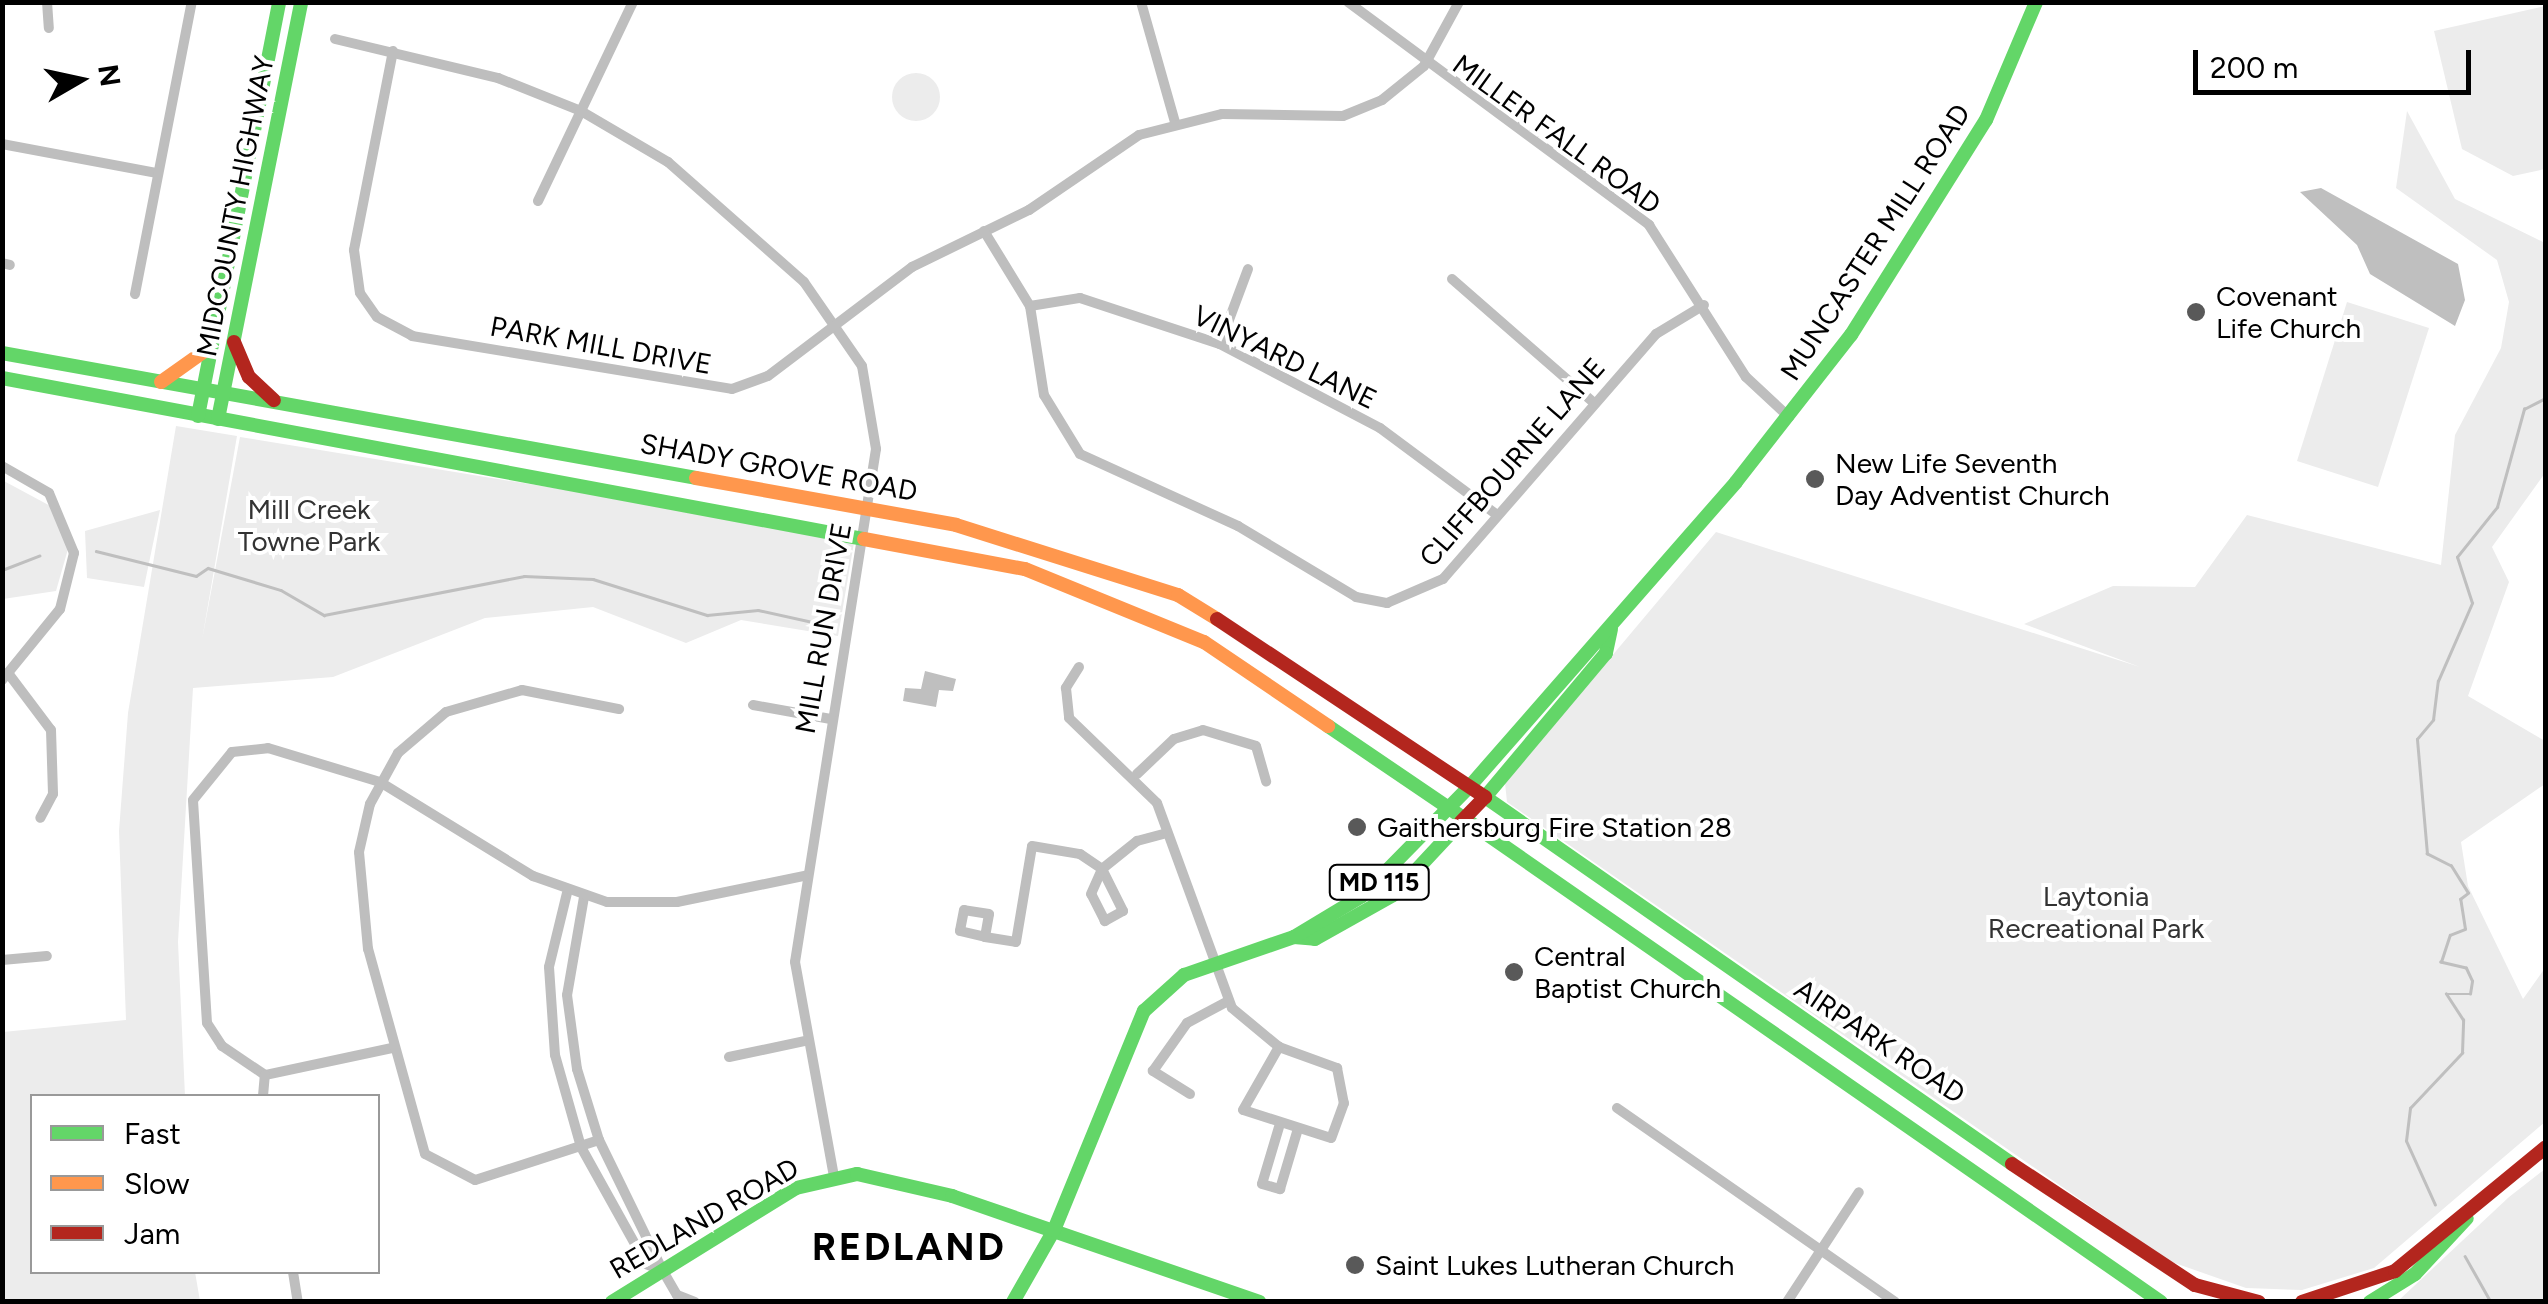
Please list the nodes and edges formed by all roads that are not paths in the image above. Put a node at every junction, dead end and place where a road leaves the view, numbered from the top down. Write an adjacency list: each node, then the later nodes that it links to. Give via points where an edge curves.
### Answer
1 (46, 2): 10 (street)
2 (192, 2): 17 (street)
3 (279, 2): 26 (main road, MIDCOUNTY HIGHWAY)
4 (301, 2): 27 (main road, MIDCOUNTY HIGHWAY)
5 (633, 2): 14 (street)
6 (1142, 2): 15 (street)
7 (1348, 2): 13 (street, MILLER FALL ROAD)
8 (1459, 2): 13 (street)
9 (2036, 2): 37 (main road, MUNCASTER MILL ROAD / MD 115, via 1966,155)
10 (49, 28)
11 (335, 40): 12 (street, MILL RUN DRIVE)
12 (393, 52): 14 (street, MILL RUN DRIVE); 25 (street, PARK MILL DRIVE, via 353,270 368,306 394,328 732,389 768,376)
13 (1424, 66): 15 (street, PARK MILL DRIVE, via 1382,100 1343,116); 23 (street, MILLER FALL ROAD, via 1648,225)
14 (581, 111): 18 (street); 25 (street, MILL RUN DRIVE, via 738,217)
15 (1176, 122): 19 (street, PARK MILL DRIVE, via 1123,143)
16 (2, 144): 17 (street)
17 (157, 173): 22 (street)
18 (538, 201)
19 (984, 231): 24 (street, CLIFFBOURNE LANE); 25 (street, PARK MILL DRIVE, via 912,266)
20 (1248, 269): 28 (street)
21 (1452, 279): 35 (street)
22 (134, 294)
23 (1704, 305): 35 (street, CLIFFBOURNE LANE, via 1656,334); 37 (street, MILLER FALL ROAD, via 1746,377)
24 (1030, 306): 28 (street, VINYARD LANE, via 1080,298); 41 (street, CLIFFBOURNE LANE, via 1048,407 1080,454 1238,526 1356,597 1387,603 1426,592)
25 (839, 324): 40 (street, MILL RUN DRIVE, via 875,416)
26 (212, 337): 31 (main road, via 197,363); 32 (main road, MIDCOUNTY HIGHWAY)
27 (233, 339): 33 (main road, MIDCOUNTY HIGHWAY); 34 (main road, via 250,377)
28 (1220, 344): 41 (street, VINYARD LANE, via 1366,419)
29 (2, 353): 31 (main road, SHADY GROVE ROAD)
30 (2, 378): 36 (main road, SHADY GROVE ROAD)
31 (157, 383): 32 (main road, SHADY GROVE ROAD)
32 (202, 390): 33 (main road, SHADY GROVE ROAD); 36 (main road, MIDCOUNTY HIGHWAY)
33 (222, 392): 34 (main road, SHADY GROVE ROAD); 38 (main road, MIDCOUNTY HIGHWAY)
34 (277, 402): 40 (main road, SHADY GROVE ROAD)
35 (1594, 403): 41 (street, CLIFFBOURNE LANE)
36 (198, 416): 38 (main road, SHADY GROVE ROAD)
37 (1789, 417): 43 (main road, MUNCASTER MILL ROAD / MD 115)
38 (218, 419): 42 (main road, SHADY GROVE ROAD)
39 (2, 466): 45 (street, via 48,493 74,553 68,594)
40 (867, 509): 42 (street, MILL RUN DRIVE); 52 (main road, SHADY GROVE ROAD, via 1038,545 1178,596 1364,709)
41 (1498, 515)
42 (862, 532): 48 (street, MILL RUN DRIVE); 54 (main road, SHADY GROVE ROAD, via 1025,569 1159,620 1302,702)
43 (1612, 628): 52 (main road, MUNCASTER MILL ROAD / MD 115); 53 (main road, MUNCASTER MILL ROAD / MD 115, via 1606,653)
44 (1079, 666): 49 (street, via 1066,688 1069,718)
45 (6, 676): 55 (street, via 51,730 53,794)
46 (753, 705): 48 (street)
47 (619, 709): 50 (street, via 538,691 478,696 419,731)
48 (831, 719): 59 (street, MILL RUN DRIVE)
49 (1137, 774): 51 (street, via 1174,739 1216,731 1256,746); 57 (street)
50 (380, 782): 60 (street); 70 (street, via 359,880); 72 (street, via 255,747 213,764 197,786 200,999 222,1046)
51 (1266, 782)
52 (1470, 786): 53 (main road, SHADY GROVE ROAD); 54 (main road, MUNCASTER MILL ROAD / MD 115)
53 (1485, 797): 56 (main road, MUNCASTER MILL ROAD / MD 115); 96 (main road, AIRPARK ROAD, via 2124,1242 2195,1284)
54 (1449, 808): 56 (main road, SHADY GROVE ROAD); 63 (main road, MUNCASTER MILL ROAD / MD 115, via 1378,883)
55 (40, 818)
56 (1464, 819): 63 (main road, MUNCASTER MILL ROAD / MD 115, via 1367,914 1314,938); 95 (main road, AIRPARK ROAD)
57 (1168, 833): 58 (street, via 1137,841); 66 (street)
58 (1102, 870): 58 (street, via 1122,911 1105,920 1091,894); 62 (street, via 1080,854 1032,846 1016,942)
59 (804, 876): 61 (street, via 664,903); 68 (street, MILL RUN DRIVE, via 795,962)
60 (567, 893): 61 (street); 79 (street, via 548,998)
61 (584, 897): 78 (street, via 567,995)
62 (985, 937)
63 (1294, 937): 66 (main road, MUNCASTER MILL ROAD / MD 115)
64 (47, 956): 65 (street)
65 (2, 960)
66 (1212, 962): 67 (street); 84 (main road, MUNCASTER MILL ROAD / MD 115, via 1166,988 1129,1034)
67 (1228, 1001): 69 (street); 74 (street, via 1187,1023 1154,1071)
68 (805, 1041): 71 (street); 81 (street, MILL RUN DRIVE)
69 (1278, 1047): 76 (street, via 1242,1103 1250,1118); 77 (street, via 1338,1068 1343,1080 1338,1132)
70 (392, 1048): 72 (street); 79 (street, via 416,1137 458,1176 494,1178)
71 (729, 1058)
72 (266, 1075): 73 (street)
73 (263, 1094)
74 (1190, 1094)
75 (1617, 1108): 85 (street)
76 (1279, 1127): 77 (street); 77 (street, via 1262,1184 1280,1189)
77 (1297, 1132)
78 (599, 1140): 79 (street); 86 (street)
79 (581, 1147): 86 (street, via 646,1264)
80 (2546, 1147): 83 (main road)
81 (834, 1176): 84 (main road, REDLAND ROAD, via 903,1182); 86 (main road, REDLAND ROAD, via 796,1188)
82 (1859, 1192): 85 (street)
83 (2482, 1198): 97 (main road, via 2372,1285); 98 (main road, via 2415,1274)
84 (1054, 1230): 88 (main road, REDLAND ROAD); 92 (main road, MUNCASTER MILL ROAD / MD 115)
85 (1819, 1250): 93 (street); 94 (street)
86 (662, 1270): 90 (main road, REDLAND ROAD); 91 (street, via 677,1295)
87 (292, 1274): 89 (street)
88 (1250, 1300)
89 (298, 1302)
90 (612, 1302)
91 (695, 1302)
92 (1013, 1302)
93 (1787, 1302)
94 (1895, 1302)
95 (2161, 1302)
96 (2259, 1302)
97 (2302, 1302)
98 (2370, 1302)

